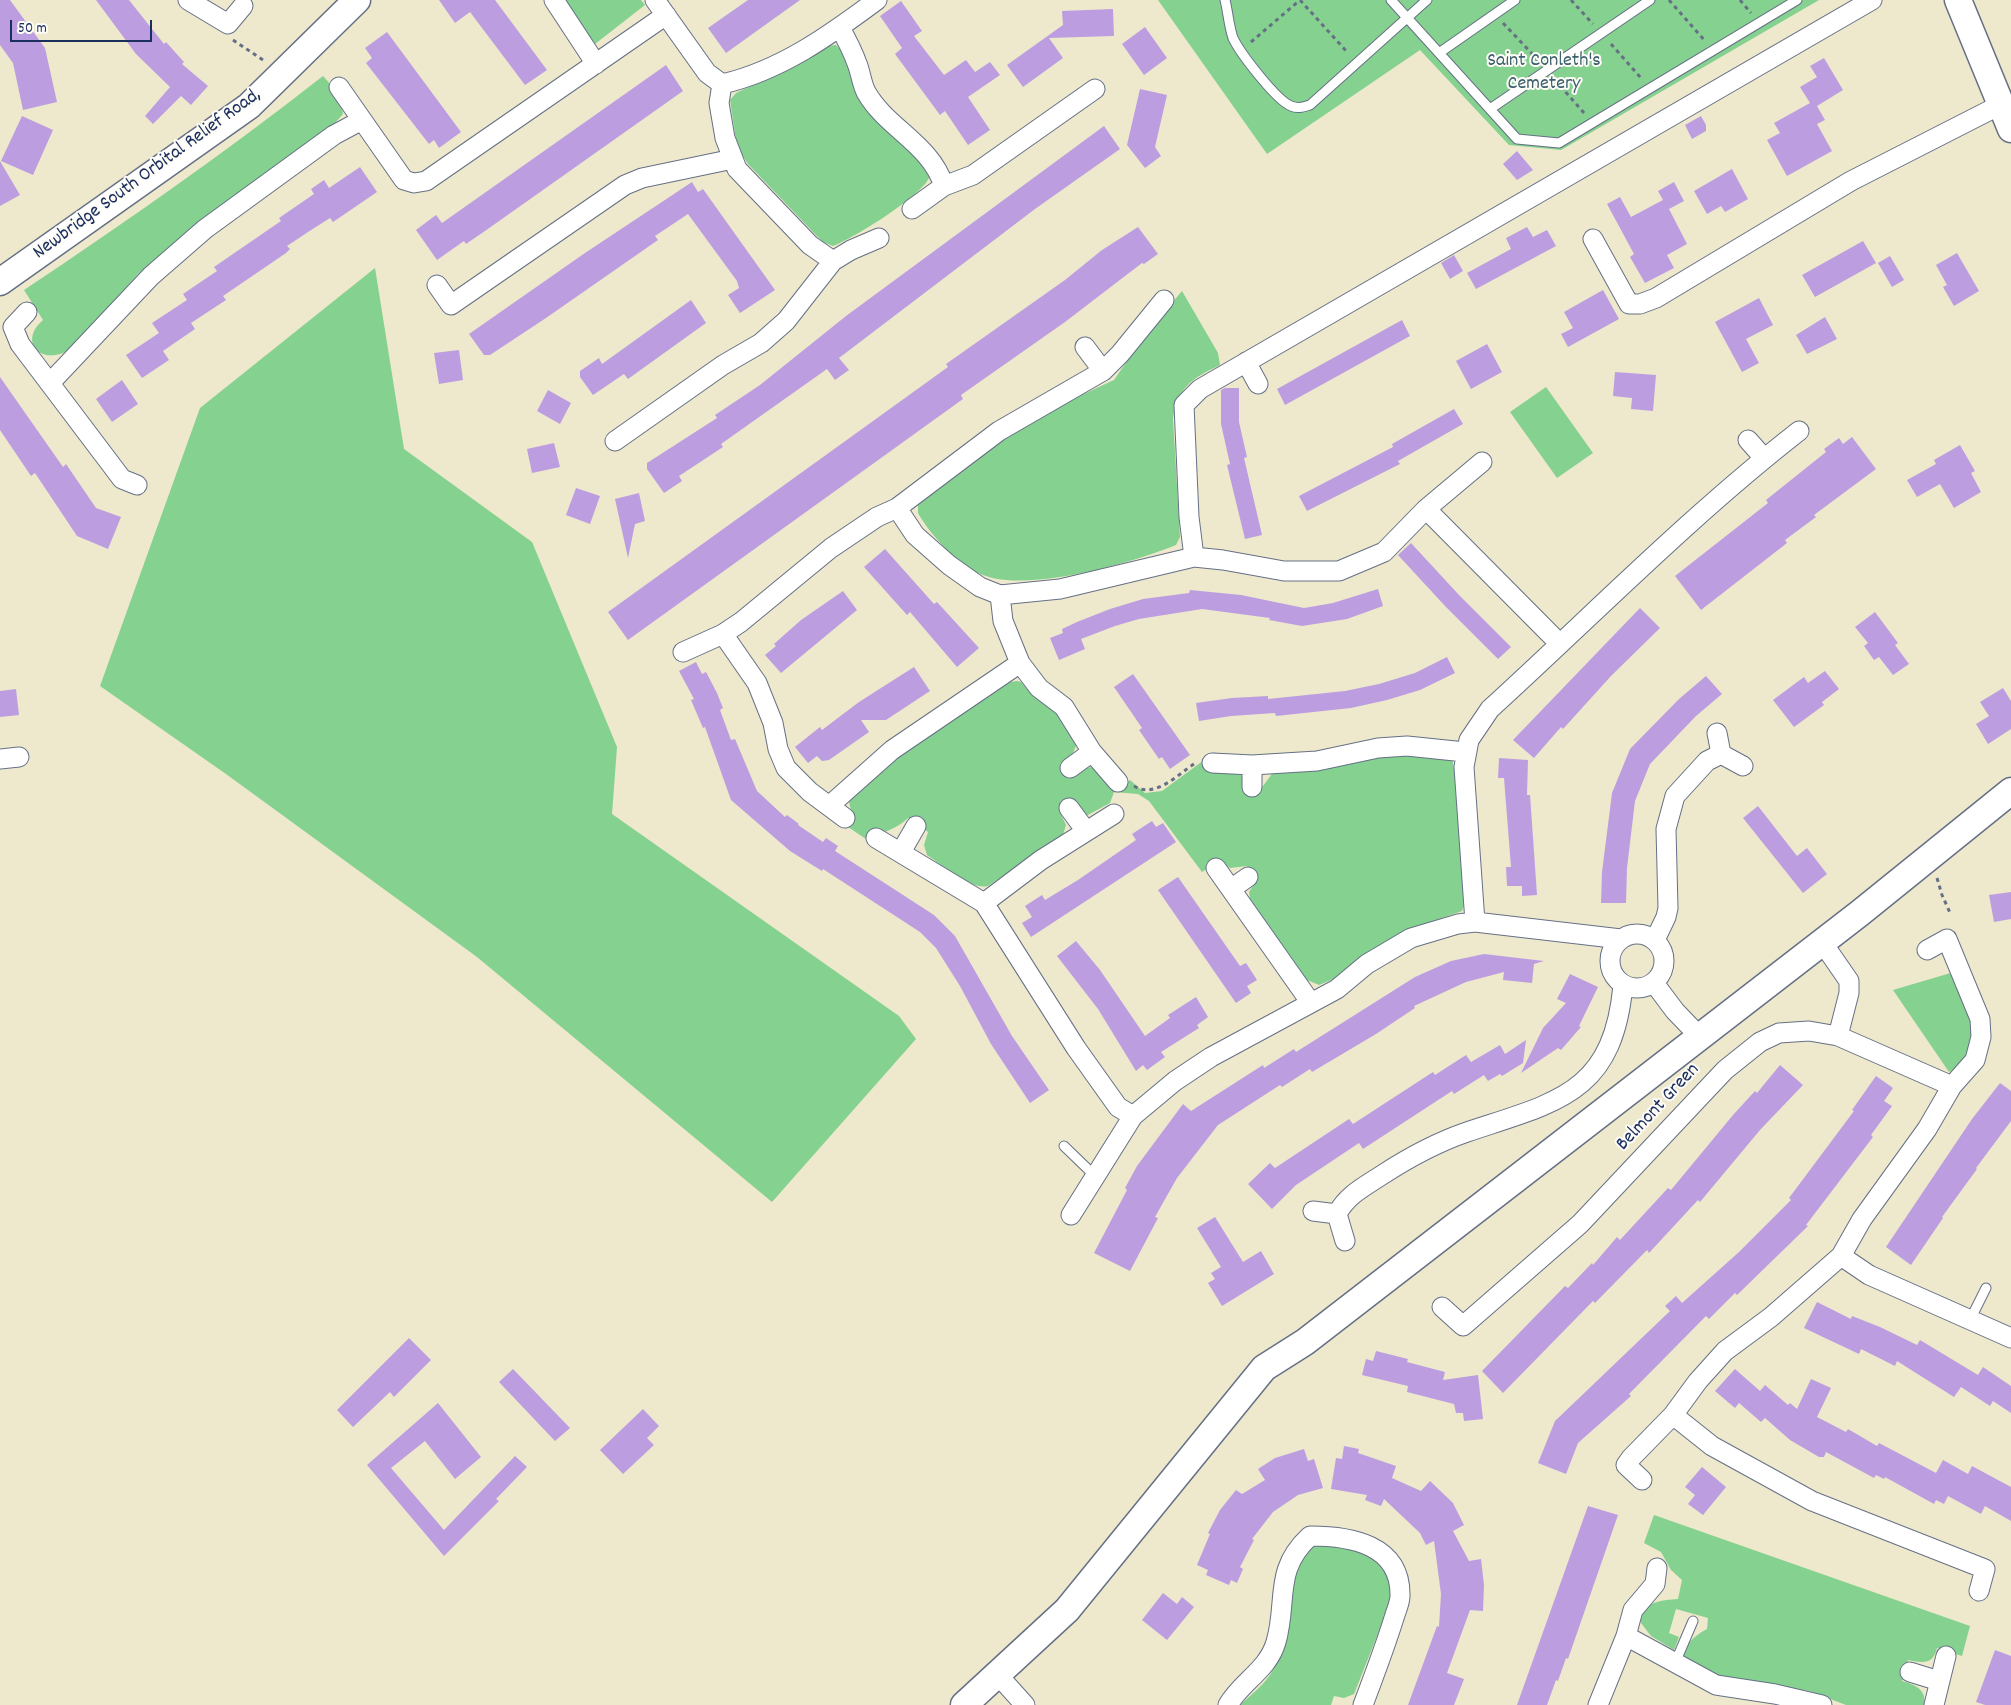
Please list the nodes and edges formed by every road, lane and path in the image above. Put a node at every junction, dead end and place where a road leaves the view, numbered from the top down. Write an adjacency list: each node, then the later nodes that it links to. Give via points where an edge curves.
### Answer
1 (188, 0): 15 (street, via 228,24)
2 (554, 0): 25 (street)
3 (877, 0): 18 (street)
4 (1225, 0): 21 (lane, via 1233,37)
5 (1300, 0): 21 (path); 24 (path)
6 (1391, 0): 17 (lane)
7 (1426, 0): 17 (lane)
8 (1515, 0): 22 (lane)
9 (1650, 0): 30 (lane)
10 (1669, 0): 20 (path)
11 (1796, 0): 20 (lane)
12 (1872, 0): 44 (street)
13 (1958, 0): 29 (street)
14 (350, 2): 39 (street, Newbridge South Orbital Relief Road,, via 249,106)
15 (242, 6)
16 (661, 7): 25 (street); 26 (street, via 708,73)
17 (1407, 18): 22 (lane); 24 (lane)
18 (840, 28): 26 (street, via 781,63); 34 (street, via 866,92 880,110 924,151 938,169)
19 (231, 39): 23 (path)
20 (1713, 50): 30 (lane, via 1559,143 1517,140)
21 (1242, 51): 24 (lane, via 1277,96 1297,108 1310,105)
22 (1439, 53): 30 (lane)
23 (263, 60)
24 (1357, 63)
25 (596, 64): 31 (street, via 426,180 414,183 404,180)
26 (722, 84): 33 (street, via 719,103 725,138)
27 (339, 87): 31 (street)
28 (1094, 88): 34 (street, via 973,175)
29 (2002, 104): 32 (street); 37 (street, via 1852,181 1656,298 1640,304 1628,304)
30 (1490, 109)
31 (362, 120): 46 (street, via 334,135 205,229 151,276)
32 (2011, 129)
33 (733, 159): 38 (street, via 737,169 810,245); 40 (street, via 642,178 624,185 451,305)
34 (944, 186): 35 (street)
35 (912, 209)
36 (879, 238): 38 (street)
37 (1593, 239)
38 (833, 261): 50 (street, via 786,321 760,343)
39 (0, 282)
40 (437, 285)
41 (1164, 300): 45 (street)
42 (27, 312): 46 (street, via 13,327 20,344)
43 (1085, 347): 45 (street)
44 (1246, 362): 47 (street); 56 (street, via 1200,389 1184,406)
45 (1103, 371): 54 (street, via 998,431)
46 (50, 383): 53 (street, via 122,479)
47 (1258, 384)
48 (1799, 431): 51 (street)
49 (1748, 440): 51 (street)
50 (615, 441)
51 (1764, 458): 59 (street)
52 (1482, 462): 55 (street)
53 (137, 485)
54 (897, 508): 57 (street, via 915,534 949,566 980,587); 58 (street, via 877,517 832,548)
55 (1426, 509): 56 (street, via 1384,552 1339,571 1284,571); 59 (street)
56 (1194, 557): 57 (street, via 1060,589)
57 (1000, 595): 61 (street, via 1003,621)
58 (723, 634): 60 (street); 75 (street, via 757,682 786,768)
59 (1560, 644): 64 (street, via 1490,710 1476,726)
60 (683, 652)
61 (1020, 663): 63 (street, via 1039,688 1064,707); 75 (street, via 892,750)
62 (1717, 733): 65 (street)
63 (1092, 752): 71 (street); 72 (street)
64 (1465, 752): 69 (street, via 1429,747 1388,747 1316,761); 89 (street)
65 (1721, 754): 70 (street); 91 (street, via 1707,760 1675,796 1666,829 1668,908)
66 (19, 757): 67 (street)
67 (0, 759)
68 (1212, 763): 69 (street); 72 (path, via 1212,752 1155,790 1136,788 1126,778)
69 (1252, 765): 73 (street)
70 (1743, 766)
71 (1070, 768)
72 (1118, 782)
73 (1252, 787)
74 (2011, 791): 92 (street)
75 (829, 806): 78 (street)
76 (1069, 808): 80 (street)
77 (1114, 814): 80 (street)
78 (845, 818)
79 (916, 826): 82 (street)
80 (1086, 831): 87 (street)
81 (876, 838): 82 (street)
82 (901, 852): 87 (street)
83 (1216, 868): 86 (street)
84 (1935, 870): 88 (path)
85 (1248, 877): 86 (street)
86 (1231, 889): 96 (street)
87 (984, 903): 100 (street, via 1076,1048 1118,1107)
88 (1951, 915)
89 (1475, 922): 90 (street); 96 (street, via 1411,938 1367,964 1338,989)
90 (1621, 939): 91 (street, via 1638,934); 95 (street, via 1610,954 1610,962 1611,971)
91 (1655, 940): 94 (street, via 1665,962)
92 (1822, 942): 97 (street); 98 (street, via 1848,981 1849,993)
93 (1927, 950): 99 (street, via 1947,939 1980,1020 1981,1037 1975,1060)
94 (1654, 983): 95 (street, via 1638,989); 97 (street)
95 (1623, 985): 104 (street, via 1620,1014 1610,1046 1603,1059 1579,1085 1545,1106 1464,1134 1400,1164 1349,1196)
96 (1311, 1003): 100 (street, via 1211,1057 1175,1081)
97 (1699, 1036): 121 (street, via 1305,1342 1264,1368 1067,1610)
98 (1838, 1036): 99 (street, Belmont Green); 109 (street, Belmont Green, via 1809,1031 1779,1033 1760,1042 1725,1070 1580,1224 1463,1326)
99 (1952, 1086): 107 (street, via 1927,1129 1862,1219)
100 (1133, 1116): 102 (street)
101 (1064, 1146): 102 (lane)
102 (1096, 1176): 105 (street)
103 (1313, 1211): 104 (street)
104 (1337, 1214): 106 (street)
105 (1071, 1215)
106 (1345, 1241)
107 (1841, 1256): 110 (street, via 1869,1274); 112 (street, via 1771,1318 1725,1351)
108 (1986, 1288): 110 (lane)
109 (1442, 1307)
110 (1970, 1320): 111 (street)
111 (2011, 1338)
112 (1673, 1415): 113 (street, via 1626,1464); 115 (street, via 1712,1446 1812,1501 1985,1569)
113 (1642, 1480)
114 (1662, 1579): 117 (street, via 1633,1610)
115 (1979, 1591)
116 (1693, 1621): 119 (lane)
117 (1626, 1636): 119 (street); 127 (street)
118 (1946, 1656): 122 (street)
119 (1674, 1664): 128 (street, via 1716,1685)
120 (1910, 1672): 122 (street)
121 (997, 1674): 123 (street); 124 (street)
122 (1939, 1681): 129 (street)
123 (964, 1705)
124 (1025, 1705)
125 (1228, 1705): 126 (street, via 1232,1697 1254,1678 1276,1642 1286,1570 1298,1547 1310,1536 1336,1536 1363,1542 1384,1554 1398,1575 1400,1597)
126 (1363, 1705)
127 (1598, 1705)
128 (1822, 1705)
129 (1934, 1705)

